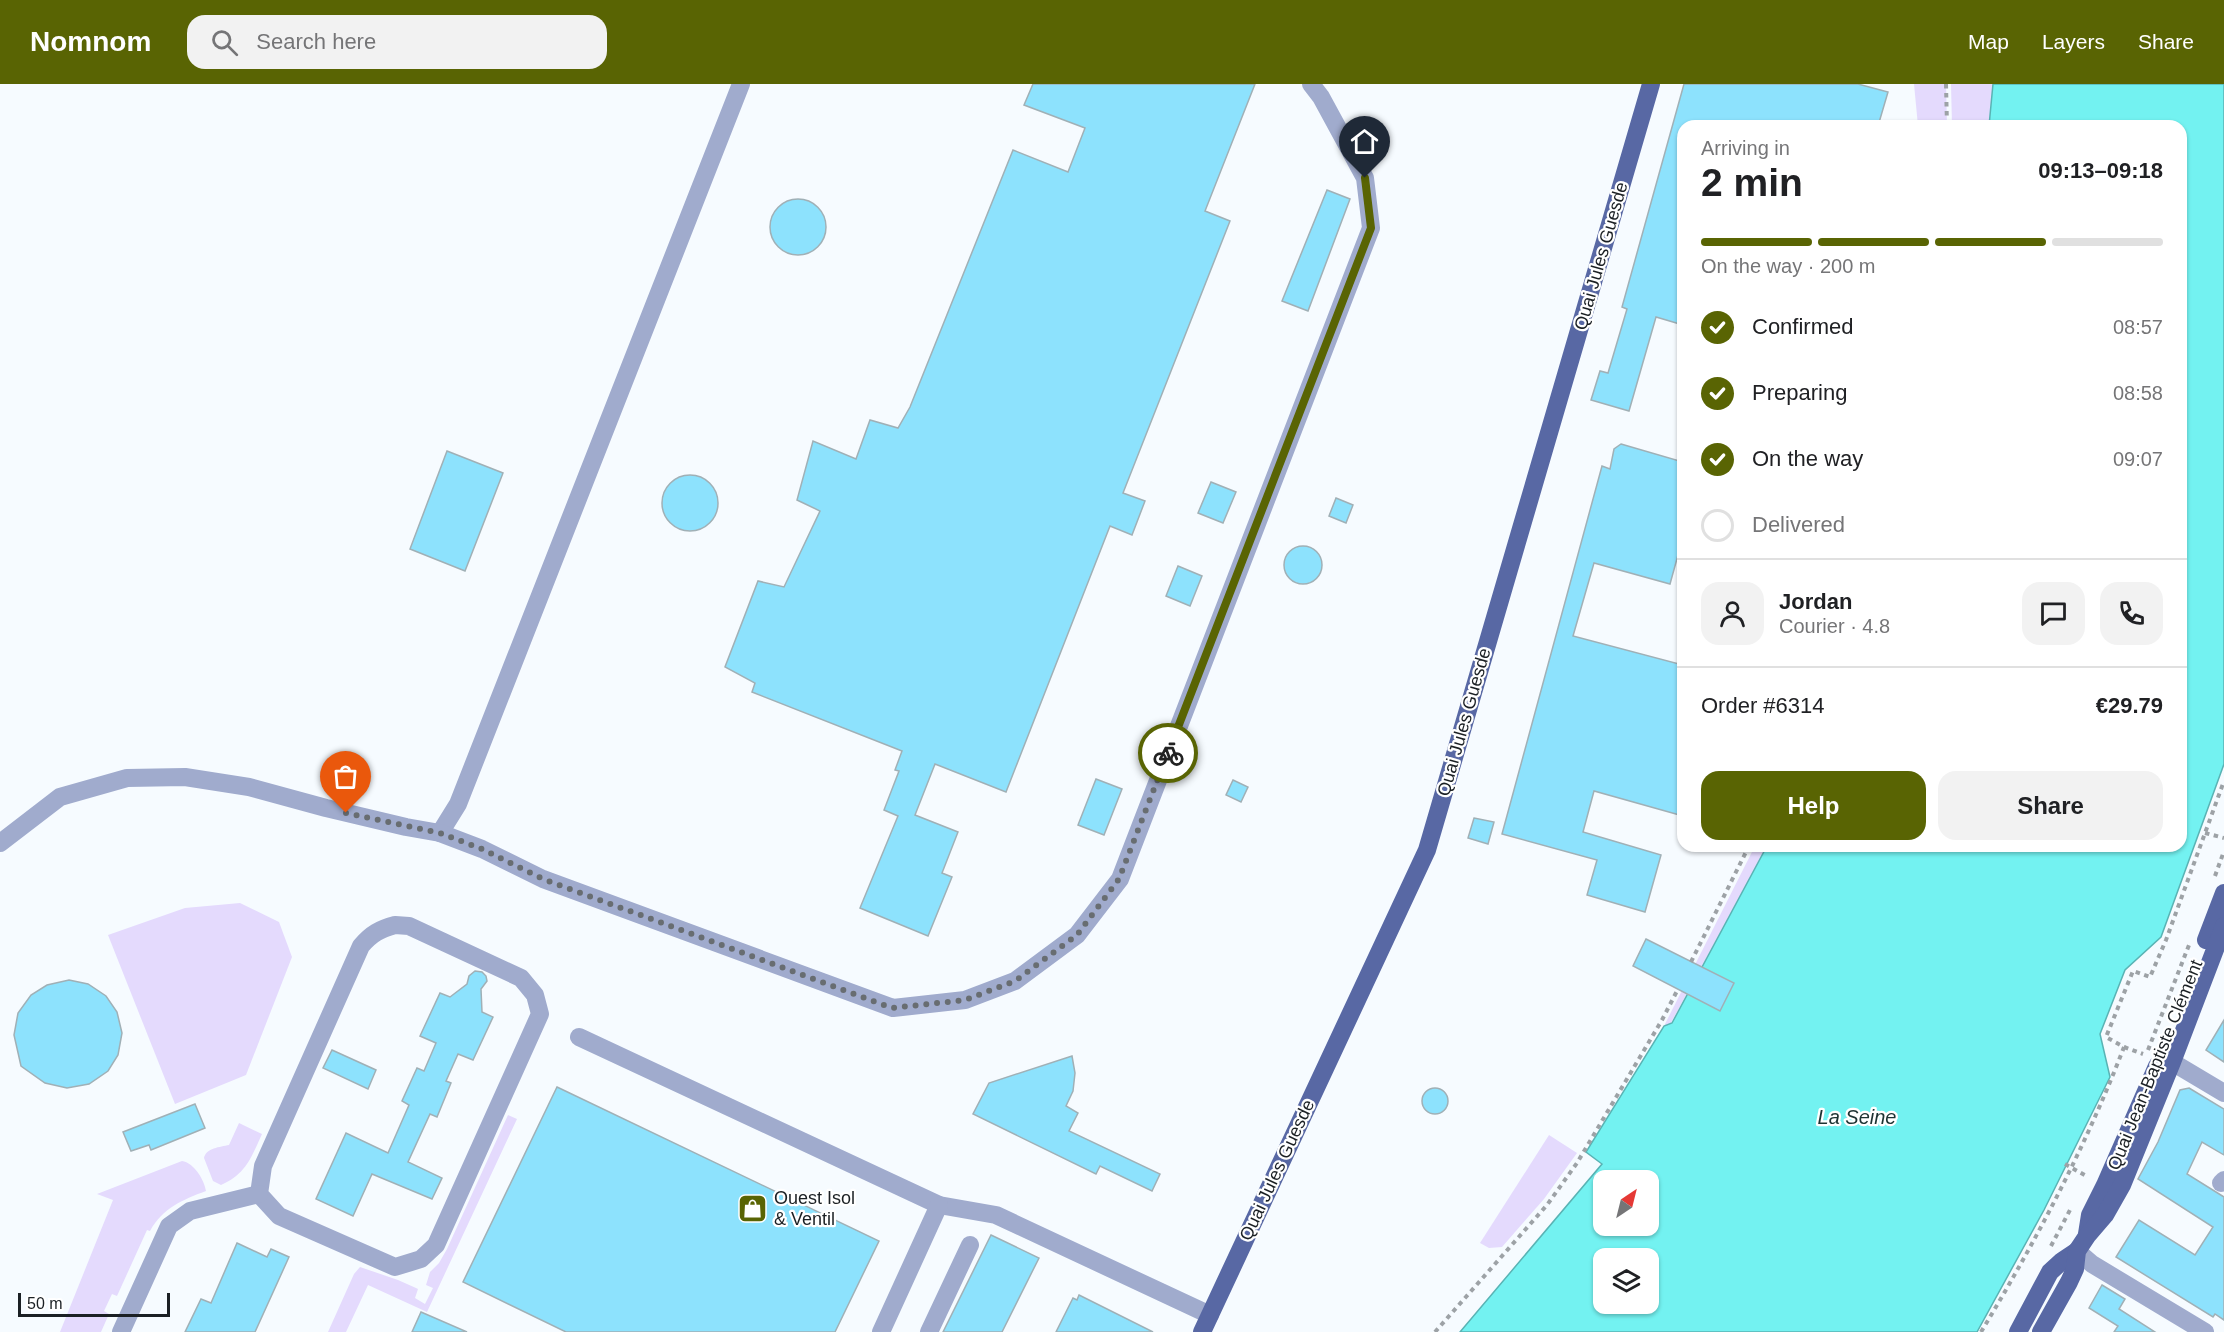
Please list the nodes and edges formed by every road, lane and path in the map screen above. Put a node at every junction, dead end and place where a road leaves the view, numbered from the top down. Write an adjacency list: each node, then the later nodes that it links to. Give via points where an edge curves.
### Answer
1 (741, 84): 7 (street, via 458,804)
2 (1311, 84): 7 (street, via 1365,178 1371,228 1119,879 1077,935 1015,981 965,1000 892,1008 543,879)
3 (1651, 84): 28 (main road, Quai Jules Guesde, via 1427,850)
4 (1946, 84): 5 (path)
5 (1947, 120)
6 (2224, 781): 8 (path)
7 (440, 833): 10 (street, via 249,787 185,777 127,778 60,797)
8 (2205, 833): 9 (path); 17 (path, via 2150,977 2133,971 2106,1037)
9 (2224, 838)
10 (0, 843)
11 (1746, 852): 14 (path)
12 (2224, 893): 25 (main road, Quai Jean-Baptiste Clément, via 2160,1061 2090,1215)
13 (2224, 926): 19 (main road, Quai Jean-Baptiste Clément)
14 (1690, 962)
15 (1678, 989): 33 (path, via 1577,1163 1547,1205)
16 (579, 1037): 24 (street)
17 (2124, 1047): 18 (path); 34 (path, via 2071,1169)
18 (2146, 1056)
19 (2172, 1062): 20 (street); 25 (main road, Quai Jean-Baptiste Clément, via 2122,1185)
20 (2224, 1093)
21 (2065, 1164): 22 (path)
22 (2089, 1177)
23 (259, 1194): 23 (street, via 279,1216 395,1267 421,1259 436,1245 540,1014 535,995 521,978 409,926 395,925 370,935 361,946 263,1166); 29 (street, via 190,1212 169,1226)
24 (939, 1205): 28 (street, via 996,1215); 30 (street)
25 (2087, 1236): 27 (main road, Quai Jean-Baptiste Clément)
26 (970, 1245): 31 (street)
27 (2078, 1251): 35 (main road, Quai Jean-Baptiste Clément, via 2050,1272); 36 (main road, Quai Jean-Baptiste Clément, via 2075,1269); 37 (street)
28 (1210, 1315): 32 (main road, Quai Jules Guesde)
29 (122, 1332)
30 (881, 1332)
31 (929, 1332)
32 (1202, 1332)
33 (1435, 1332)
34 (1982, 1332)
35 (2018, 1332)
36 (2041, 1332)
37 (2205, 1332)

